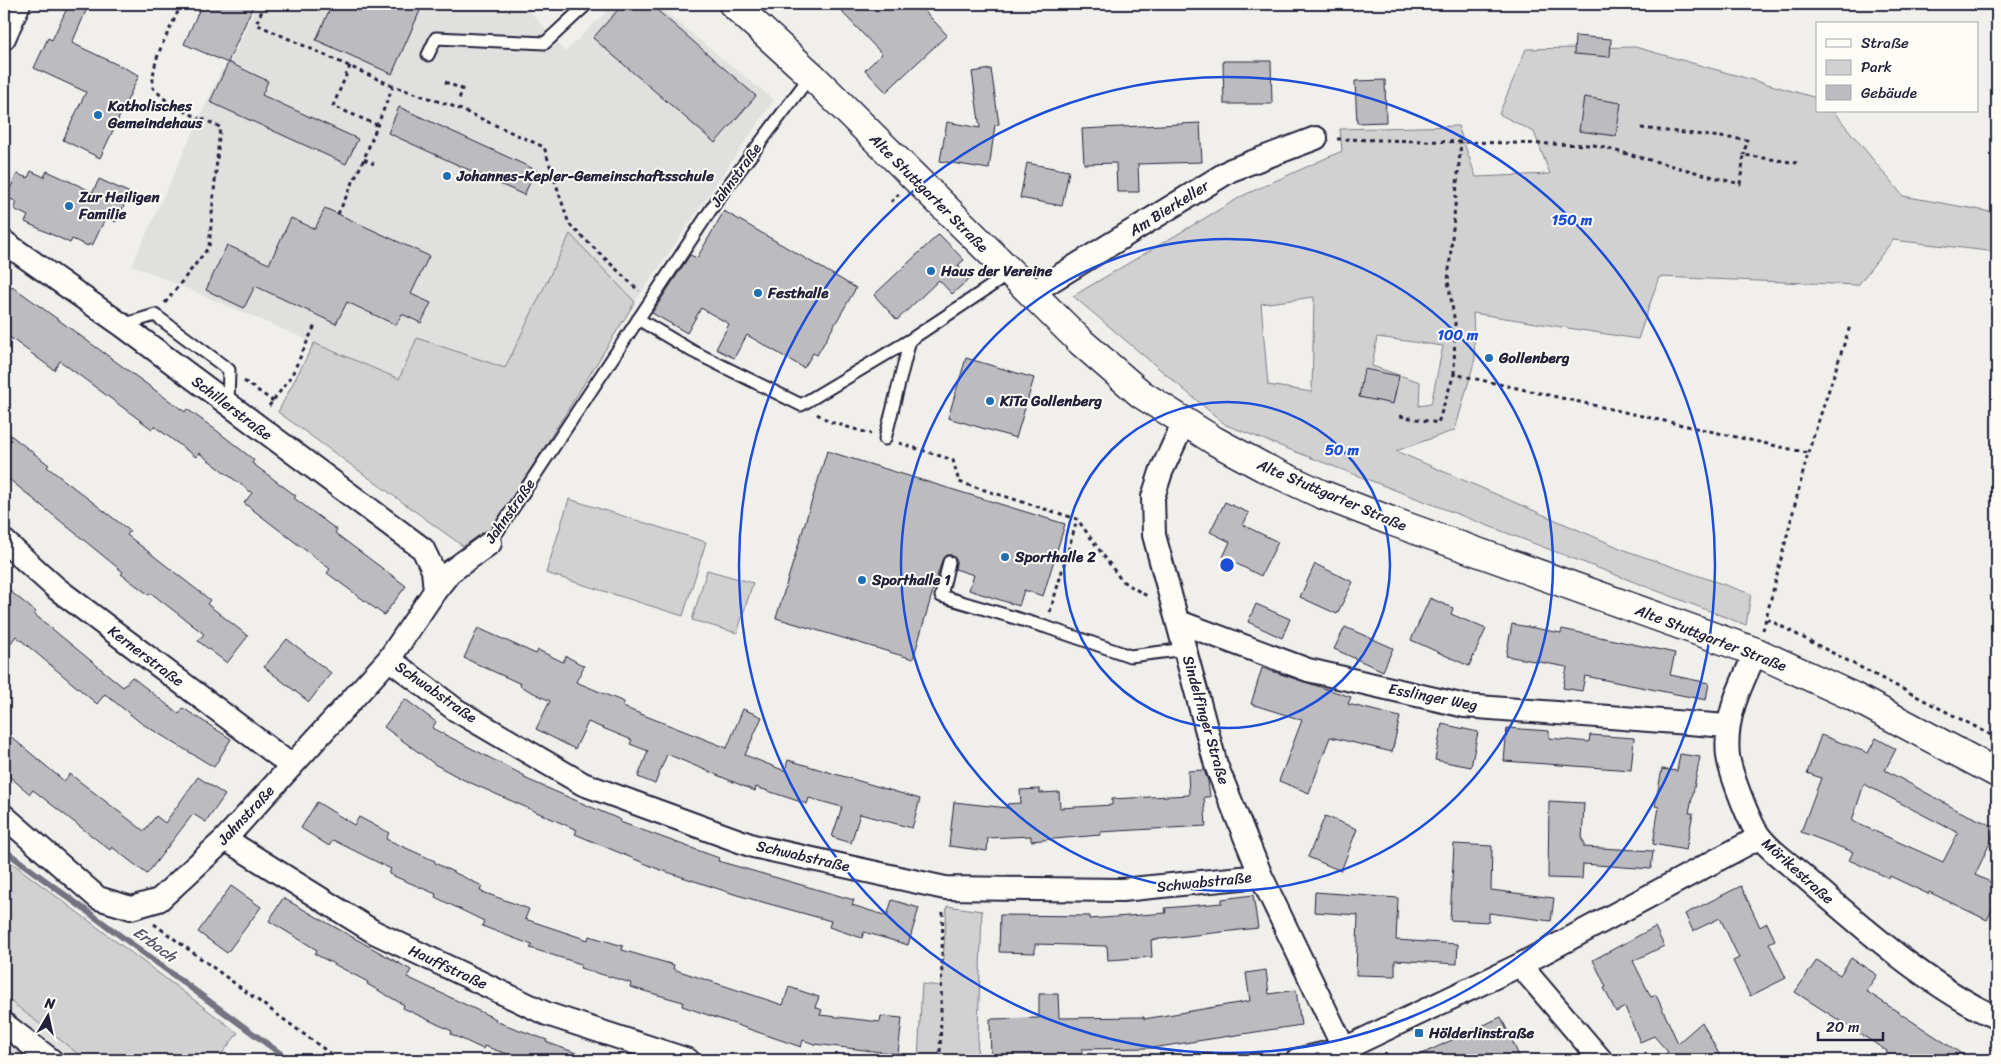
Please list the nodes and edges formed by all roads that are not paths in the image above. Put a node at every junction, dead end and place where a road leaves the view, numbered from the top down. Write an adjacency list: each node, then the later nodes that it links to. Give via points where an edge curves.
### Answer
1 (19, 4): 4 (street)
2 (587, 4): 5 (lane, via 545,43 436,38)
3 (733, 4): 6 (street, Alte Stuttgarter Straße)
4 (4, 38)
5 (428, 55)
6 (811, 75): 9 (street, Alte Stuttgarter Straße); 11 (lane, Jahnstraße, via 738,171)
7 (1316, 138): 10 (street, Am Bierkeller, via 1231,170)
8 (4, 242): 12 (street, Schillerstraße)
9 (1009, 274): 10 (street, Alte Stuttgarter Straße); 13 (lane)
10 (1030, 294): 15 (street, Alte Stuttgarter Straße, via 1141,394)
11 (638, 319): 13 (lane, via 692,351 801,405); 18 (lane, Jahnstraße)
12 (122, 325): 14 (street, Schillerstraße); 14 (lane, via 155,315 229,370)
13 (910, 340): 16 (lane)
14 (228, 404): 20 (street, Schillerstraße, via 423,549 433,570)
15 (1184, 422): 21 (street, Sindelfinger Straße, via 1152,497 1154,535); 23 (street, Alte Stuttgarter Straße, via 1263,467 1321,494)
16 (885, 439)
17 (4, 541): 26 (street, Kernerstraße, via 56,588)
18 (490, 543): 20 (street, Jahnstraße, via 450,572)
19 (949, 562): 22 (lane, via 941,596 1130,656)
20 (435, 591): 24 (street, Jahnstraße)
21 (1178, 618): 22 (street, Sindelfinger Straße); 25 (street, Esslinger Weg, via 1308,670 1464,706)
22 (1186, 649): 31 (street, Sindelfinger Straße, via 1216,766)
23 (1756, 652): 25 (street, Mörikestraße); 27 (street, Alte Stuttgarter Straße, via 1852,696)
24 (389, 659): 26 (street, Jahnstraße); 31 (street, Schwabstraße, via 456,710 583,784 753,846 945,888 1122,890)
25 (1727, 726): 29 (street, Mörikestraße, via 1728,758)
26 (292, 766): 30 (street, Jahnstraße)
27 (1997, 773)
28 (4, 816): 30 (street, Jahnstraße, via 98,898 131,908 159,900)
29 (1760, 837): 32 (street); 33 (street, Mörikestraße, via 1871,935 1971,1006)
30 (225, 839): 37 (street, Hauffstraße, via 374,932 548,1014)
31 (1262, 876): 35 (street, Sindelfinger Straße)
32 (1520, 965): 35 (street); 39 (street)
33 (1997, 1018)
34 (4, 1024): 36 (street)
35 (1348, 1055): 38 (street)
36 (51, 1060)
37 (688, 1060)
38 (1297, 1060)
39 (1601, 1060)

